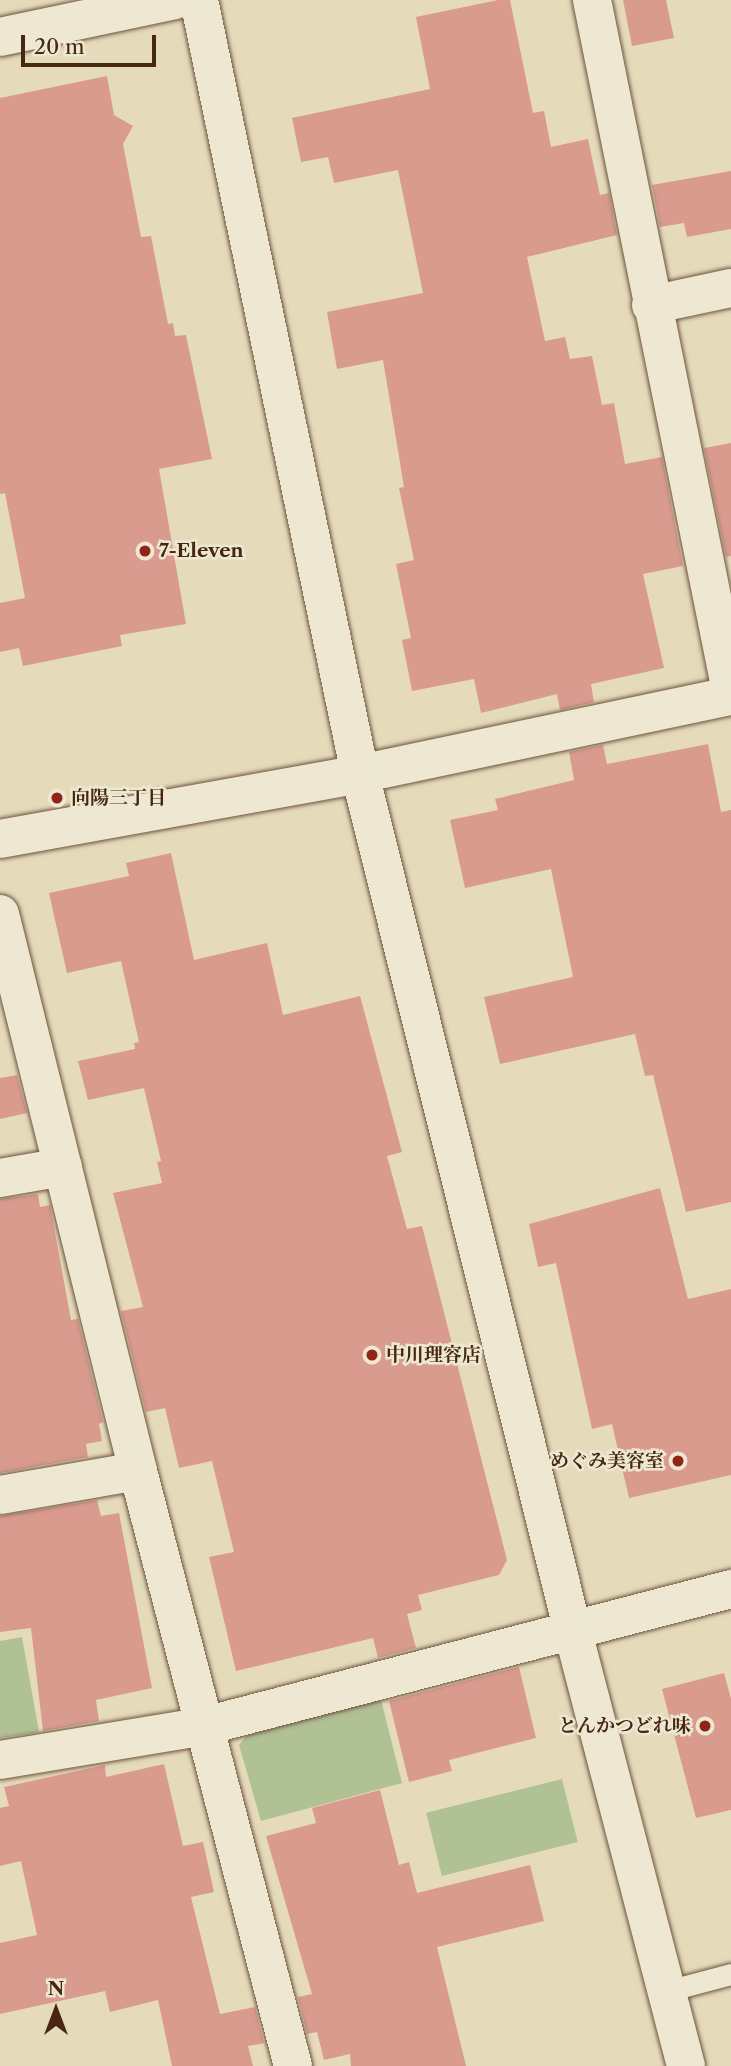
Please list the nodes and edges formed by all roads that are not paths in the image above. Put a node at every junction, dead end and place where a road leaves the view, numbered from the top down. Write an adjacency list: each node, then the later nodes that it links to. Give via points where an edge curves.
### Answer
1 (175, 0): 4 (street)
2 (199, 0): 8 (street)
3 (592, 0): 6 (street)
4 (0, 37)
5 (731, 288): 6 (street)
6 (651, 304): 7 (street)
7 (731, 693): 8 (street)
8 (360, 774): 9 (street); 16 (street)
9 (0, 839)
10 (0, 914): 11 (street)
11 (63, 1167): 12 (street); 13 (street)
12 (0, 1178)
13 (138, 1471): 14 (street); 17 (street)
14 (0, 1495)
15 (731, 1589): 16 (street)
16 (573, 1632): 17 (street); 20 (street)
17 (205, 1726): 18 (street); 21 (street)
18 (0, 1760)
19 (731, 1974): 20 (lane)
20 (667, 1991): 22 (street)
21 (293, 2066)
22 (686, 2066)

